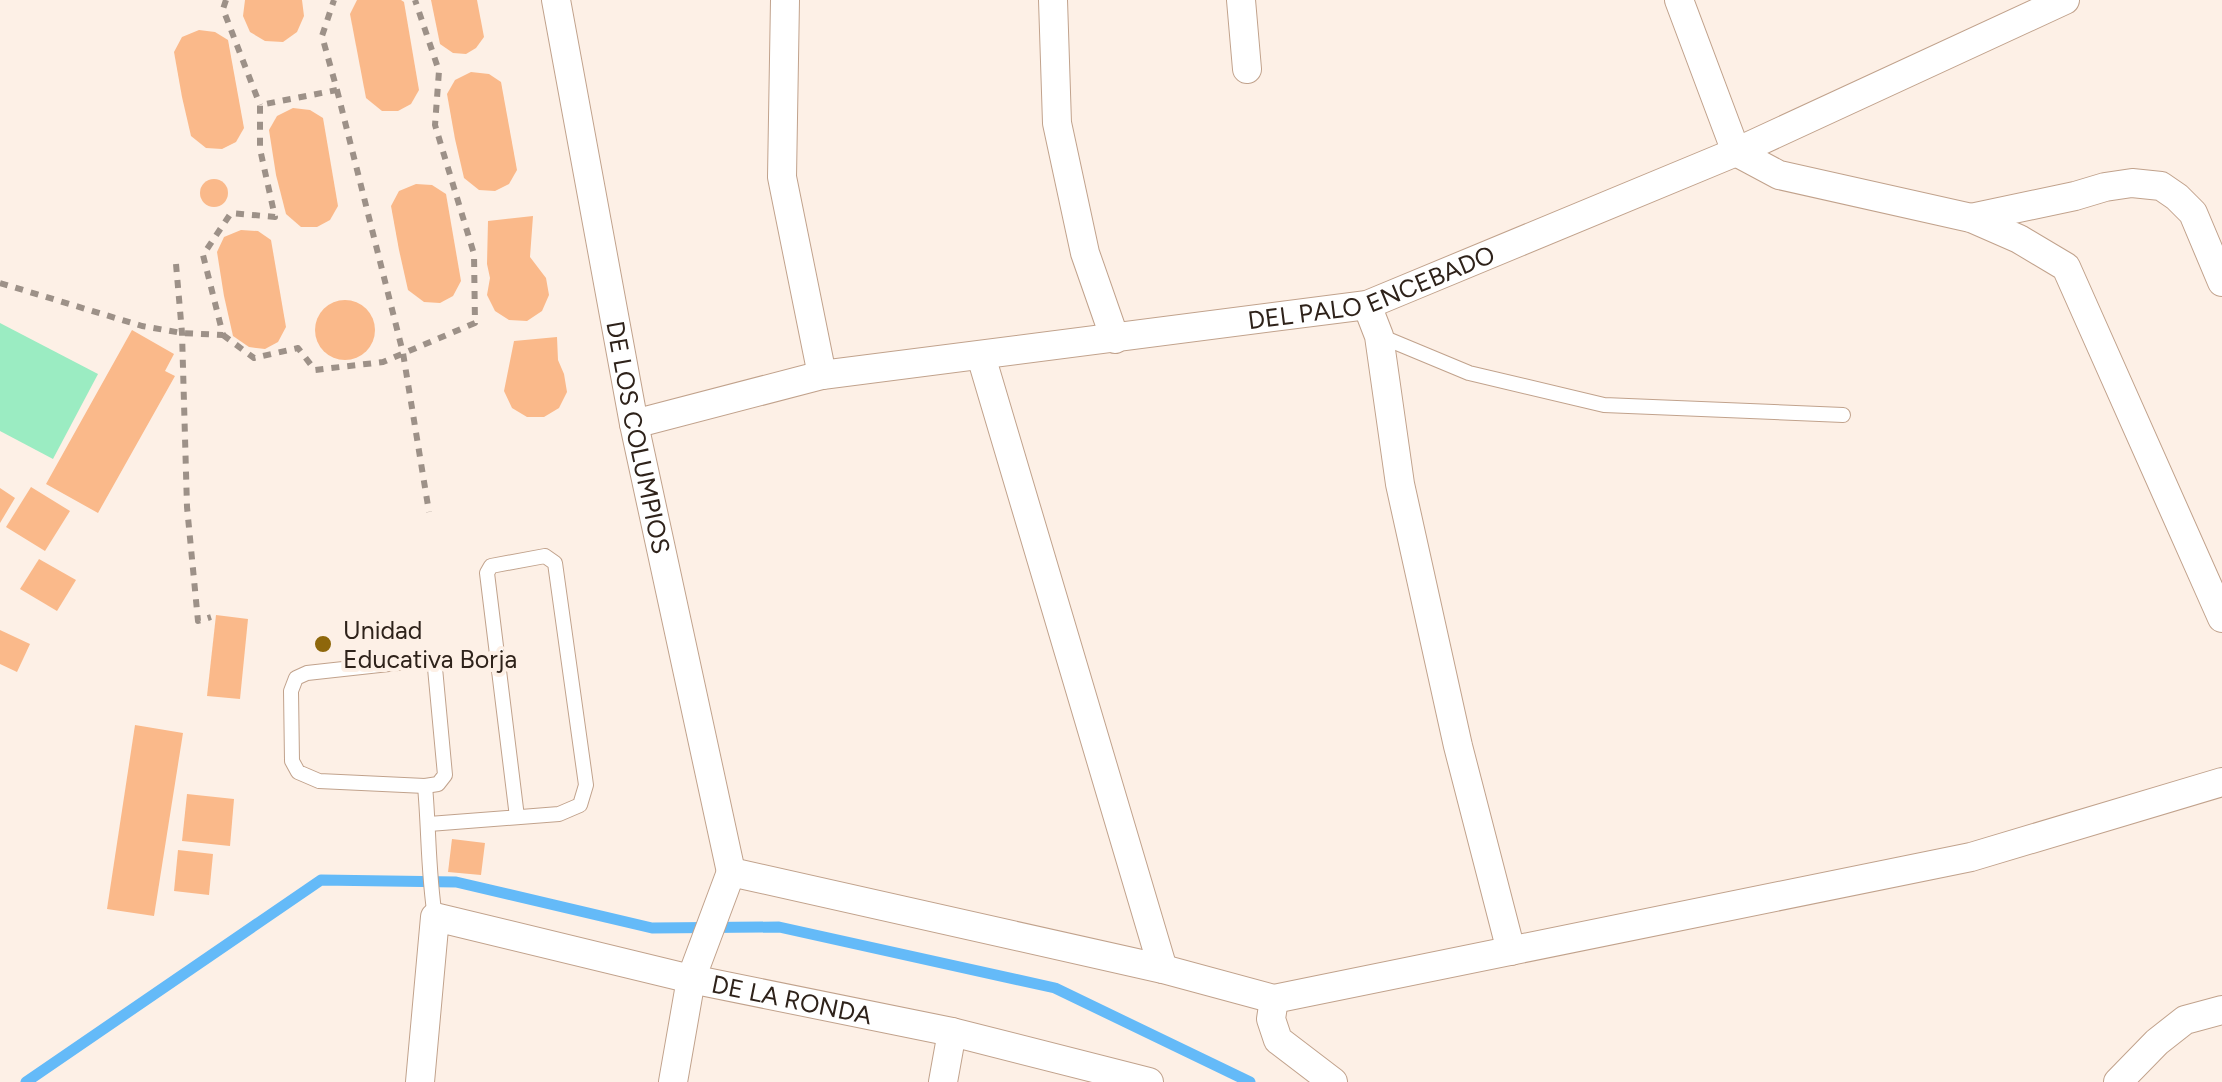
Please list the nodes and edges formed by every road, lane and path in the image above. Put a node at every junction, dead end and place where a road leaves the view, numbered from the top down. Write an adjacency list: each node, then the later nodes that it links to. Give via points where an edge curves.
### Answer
1 (226, 0): 12 (path, via 223,9)
2 (334, 0): 11 (path, via 322,36)
3 (415, 0): 23 (path, via 439,71 435,125 474,254 475,324)
4 (556, 0): 27 (street, DE LOS COLUMPIOS)
5 (785, 0): 25 (street, via 782,178)
6 (1052, 0): 22 (street, via 1058,123 1085,252)
7 (1241, 0): 10 (street)
8 (1679, 0): 13 (street)
9 (2064, 0): 13 (street, DEL PALO ENCEBADO)
10 (1248, 68)
11 (337, 90): 12 (path); 23 (path)
12 (260, 105): 20 (path, via 260,148 275,217 231,213 203,255)
13 (1736, 152): 14 (street, via 1779,175); 18 (street, DEL PALO ENCEBADO)
14 (1971, 218): 16 (street, via 2105,187 2162,186 2193,212); 30 (street, via 2066,267)
15 (176, 264): 19 (path)
16 (2222, 282)
17 (0, 283): 19 (path)
18 (1368, 306): 21 (street); 22 (street, DEL PALO ENCEBADO)
19 (182, 333): 20 (path); 29 (path, via 198,621)
20 (223, 335): 23 (path, via 254,358 298,348 316,370)
21 (1379, 336): 26 (lane, via 1469,372 1604,406); 37 (street, via 1400,484)
22 (1114, 339): 24 (street, DEL PALO ENCEBADO)
23 (403, 353): 28 (path)
24 (982, 356): 25 (street, DEL PALO ENCEBADO); 39 (street)
25 (822, 376): 27 (street, DEL PALO ENCEBADO)
26 (1843, 415)
27 (634, 424): 35 (street, DE LOS COLUMPIOS)
28 (429, 512)
29 (211, 618)
30 (2222, 618)
31 (2222, 782): 37 (street, via 1971,857)
32 (425, 786): 32 (lane, via 445,776 435,668 428,662 296,678 292,761 298,772 319,781); 34 (lane)
33 (517, 817): 33 (lane, via 487,572 498,563 545,556 554,563 586,785 580,805); 34 (lane)
34 (428, 824): 36 (lane)
35 (726, 884): 38 (street); 39 (street)
36 (433, 907): 38 (street, DE LA RONDA); 43 (street)
37 (1511, 951): 40 (street)
38 (696, 967): 42 (street, DE LA RONDA); 44 (street)
39 (1163, 968): 40 (street)
40 (1274, 999): 47 (street, via 1270,1019 1278,1040)
41 (2222, 1010): 48 (street, via 2184,1020)
42 (952, 1032): 45 (street); 46 (street, DE LA RONDA)
43 (420, 1082)
44 (673, 1082)
45 (943, 1082)
46 (1149, 1082)
47 (1333, 1082)
48 (2118, 1082)

